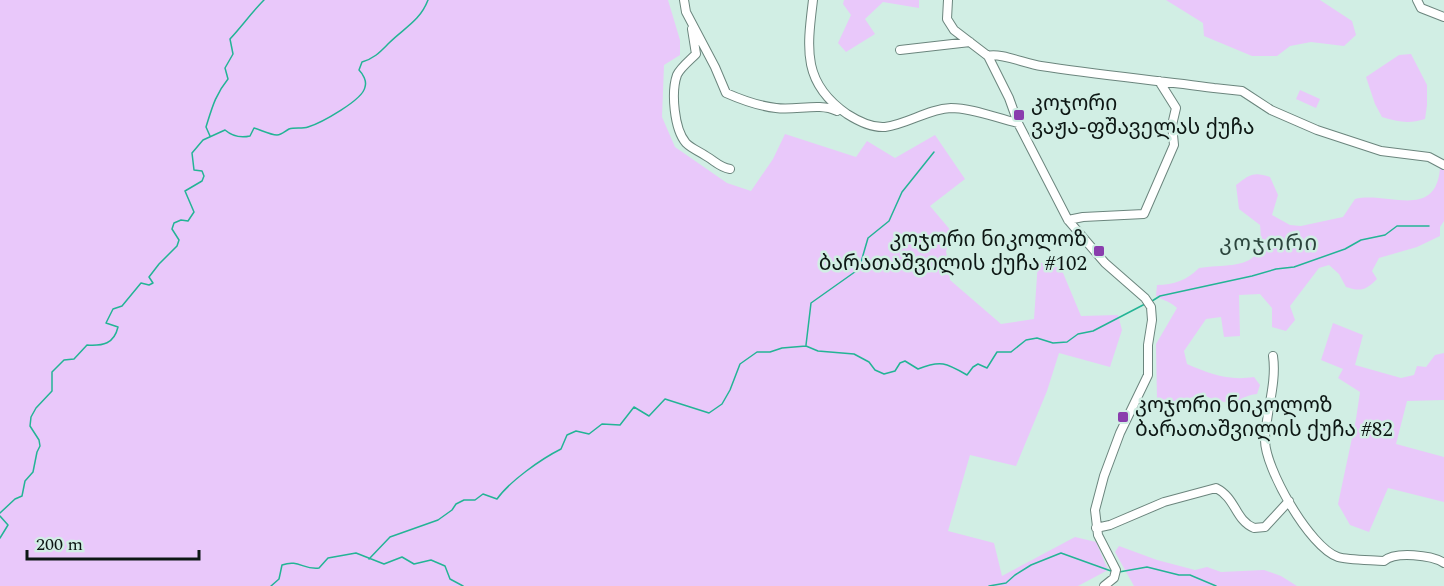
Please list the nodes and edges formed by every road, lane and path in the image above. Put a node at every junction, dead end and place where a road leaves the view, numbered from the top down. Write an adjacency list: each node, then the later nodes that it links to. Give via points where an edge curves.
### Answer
1 (684, 0): 6 (street)
2 (813, 0): 11 (street, via 811,65 826,98)
3 (948, 0): 7 (street, via 947,19)
4 (1418, 0): 5 (street, via 1421,8)
5 (1444, 17)
6 (692, 25): 11 (street, via 726,93 777,109 827,107); 14 (street, via 696,54 678,74 676,122 684,141 692,148 720,167)
7 (970, 42): 8 (street); 9 (street)
8 (900, 50)
9 (987, 56): 10 (street); 12 (street)
10 (1160, 81): 13 (street, via 1236,89 1317,130 1381,151 1420,154); 15 (street, via 1176,108 1172,125 1174,145 1144,214)
11 (853, 118): 12 (street, via 883,127 944,109 964,108)
12 (1018, 123): 15 (street)
13 (1444, 165)
14 (730, 169)
15 (1068, 220): 18 (street, via 1151,307 1148,375 1104,476 1095,510)
16 (1273, 356): 17 (street, via 1265,445)
17 (1289, 501): 18 (street, via 1265,527 1254,528 1242,520 1232,500 1216,488 1164,502); 19 (street, via 1310,536 1339,558 1384,561 1398,555 1423,556)
18 (1096, 528): 20 (street, via 1114,565 1114,578)
19 (1444, 563)
20 (1104, 586)

